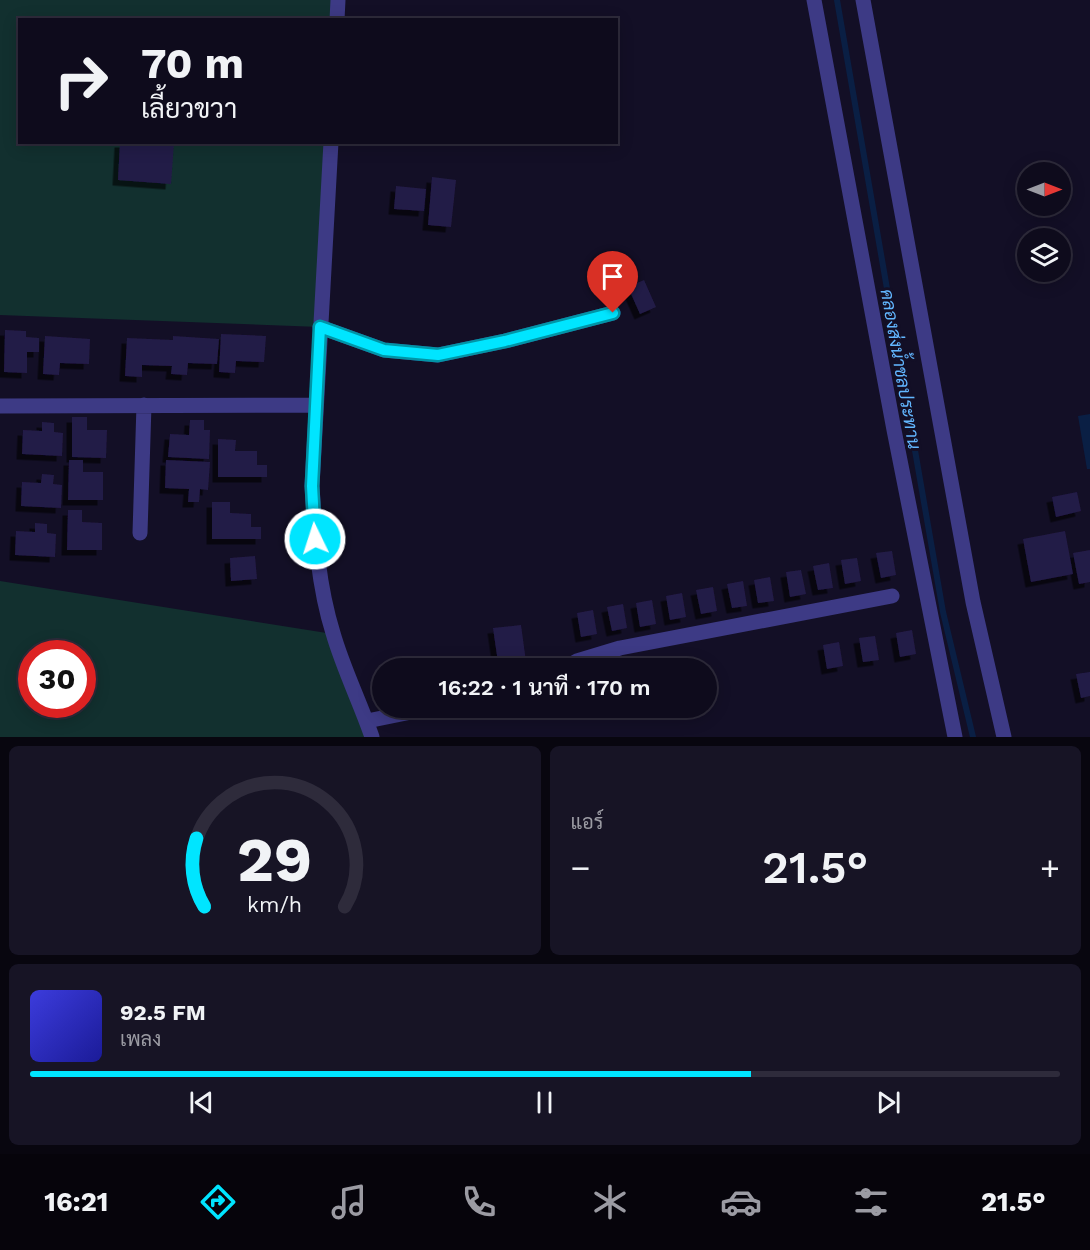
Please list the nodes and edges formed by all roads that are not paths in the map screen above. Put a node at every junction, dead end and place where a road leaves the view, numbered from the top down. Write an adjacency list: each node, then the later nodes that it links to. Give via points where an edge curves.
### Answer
1 (338, 0): 4 (street)
2 (814, 0): 17 (street)
3 (863, 0): 18 (street, via 973,602)
4 (337, 18)
5 (331, 144): 7 (street)
6 (613, 313): 7 (street, via 438,355 384,350)
7 (320, 327): 9 (street)
8 (144, 405): 9 (street); 10 (street); 11 (street)
9 (316, 405): 15 (street, via 312,486 321,582 333,634)
10 (0, 406)
11 (140, 533)
12 (892, 596): 13 (street, via 620,648)
13 (587, 658)
14 (382, 718): 15 (street)
15 (367, 721): 16 (street)
16 (372, 737)
17 (954, 737)
18 (1004, 737)

